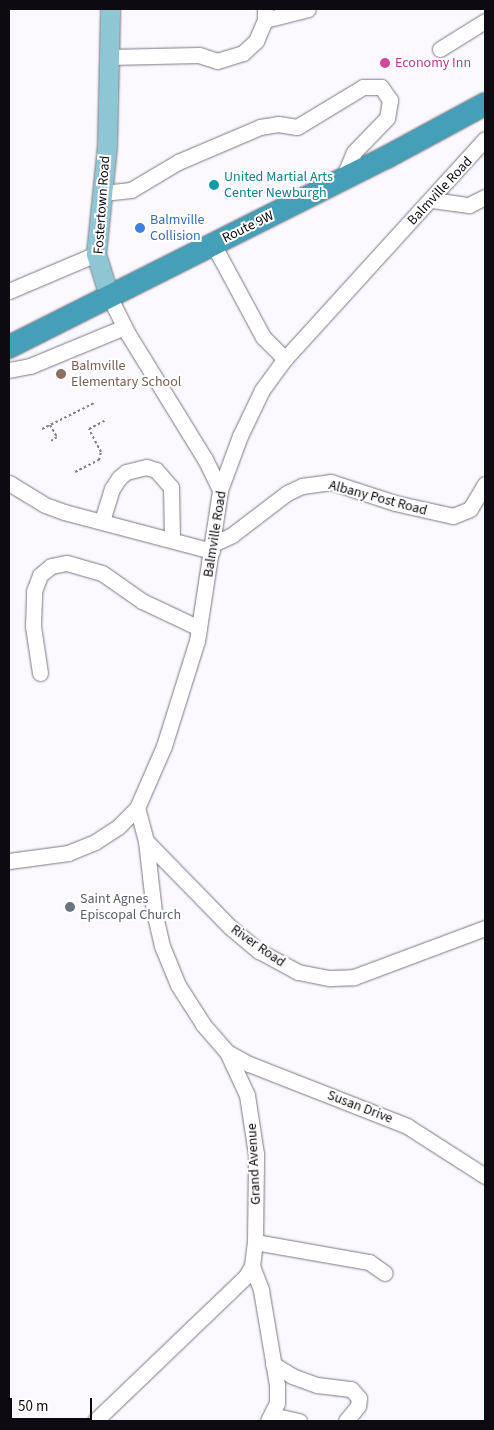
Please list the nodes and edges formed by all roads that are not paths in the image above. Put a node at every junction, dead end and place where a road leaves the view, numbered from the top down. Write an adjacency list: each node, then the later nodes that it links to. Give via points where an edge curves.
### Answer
1 (110, 9): 7 (main road, Fostertown Road)
2 (308, 9): 4 (street)
3 (479, 9): 5 (street)
4 (265, 14): 7 (street, via 256,41 243,53 216,61 198,55)
5 (485, 20): 6 (street)
6 (440, 49)
7 (109, 58): 11 (main road, Fostertown Road)
8 (485, 104): 10 (highway, Route 9W)
9 (485, 138): 13 (street, Balmville Road)
10 (342, 180): 11 (street, via 354,152 387,118 390,100 381,87 363,87 298,127 278,124 260,127 178,162 130,190); 14 (highway, Route 9W)
11 (103, 193): 15 (main road, Fostertown Road)
12 (485, 197): 13 (street, via 469,205)
13 (432, 200): 20 (street, Balmville Road)
14 (213, 244): 17 (highway, Route 9W); 20 (street, via 264,337)
15 (96, 254): 16 (street); 17 (main road, Fostertown Road)
16 (9, 291)
17 (109, 296): 18 (street, Fostertown Road); 19 (highway, Route 9W)
18 (124, 327): 21 (street, via 30,366); 24 (street, Fostertown Road, via 205,459)
19 (9, 347)
20 (285, 358): 24 (street, Balmville Road, via 262,390)
21 (9, 370)
22 (9, 482): 25 (street, via 45,506)
23 (485, 484): 27 (street, Albany Post Road, via 470,509 453,516 395,503 331,482 302,486)
24 (220, 490): 27 (street, Balmville Road)
25 (102, 521): 26 (street); 26 (street, via 126,472 146,468 165,478 171,487 167,512)
26 (172, 540): 27 (street)
27 (213, 548): 28 (street, Balmville Road)
28 (199, 628): 29 (street, via 142,601 102,573 67,564 51,566 40,575 34,591 33,626); 30 (street, Balmville Road, via 164,746)
29 (40, 673)
30 (137, 808): 31 (street, Grand Avenue); 32 (street, Balmville Road, via 118,827 95,842 68,852)
31 (146, 841): 33 (street, River Road, via 230,927 259,951 298,972 330,978 354,977); 34 (street, Grand Avenue, via 154,912 162,946 178,985 193,1010)
32 (9, 861)
33 (485, 928)
34 (227, 1052): 35 (street, Susan Drive, via 249,1064 407,1126); 36 (street, Grand Avenue, via 247,1095 252,1119 256,1154)
35 (485, 1176)
36 (255, 1242): 37 (street, Grand Avenue); 38 (street, via 369,1262)
37 (252, 1266): 39 (street, via 261,1290); 41 (street, via 227,1297)
38 (385, 1273)
39 (273, 1364): 40 (street, via 277,1394); 43 (street, via 292,1376 317,1385 351,1389 359,1398 358,1406)
40 (270, 1418): 42 (street)
41 (95, 1421)
42 (299, 1421)
43 (346, 1421)

